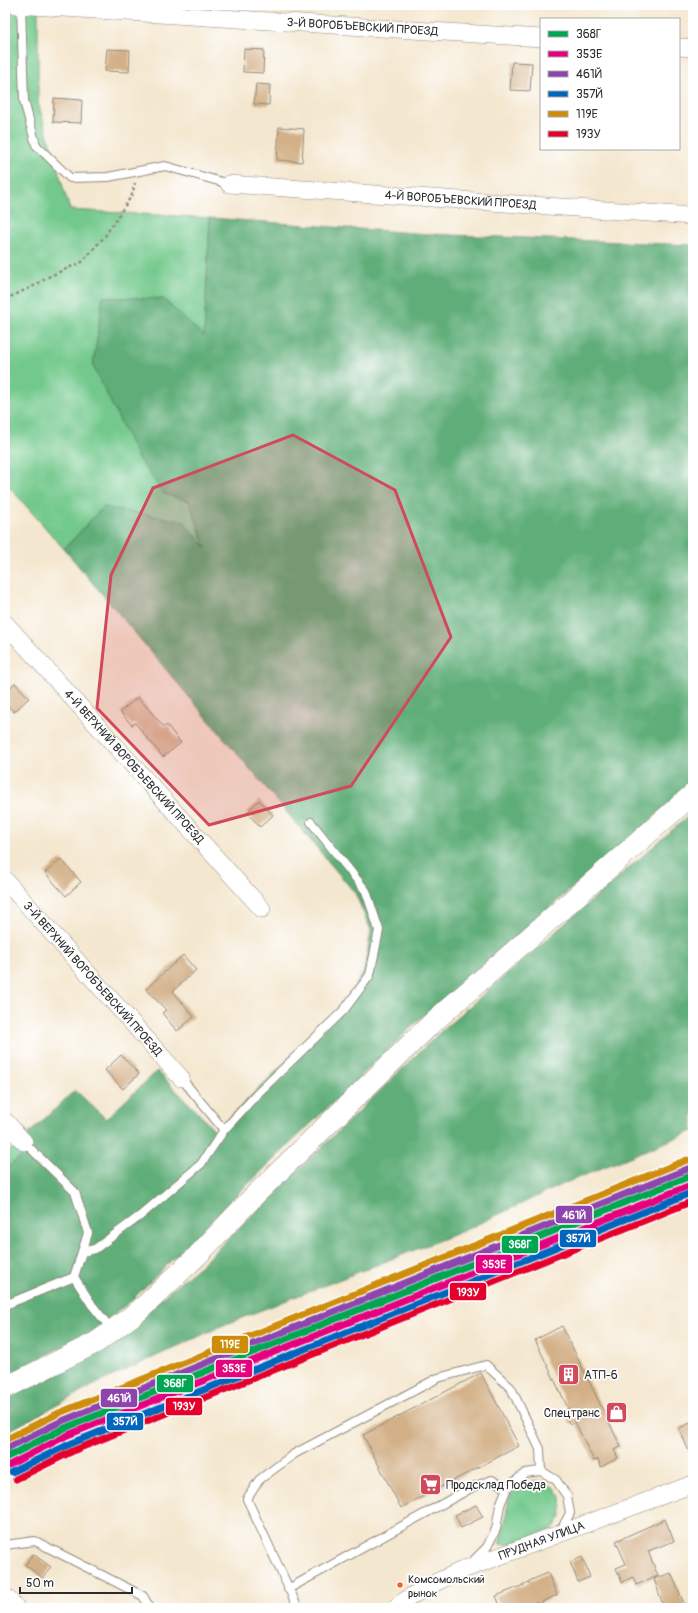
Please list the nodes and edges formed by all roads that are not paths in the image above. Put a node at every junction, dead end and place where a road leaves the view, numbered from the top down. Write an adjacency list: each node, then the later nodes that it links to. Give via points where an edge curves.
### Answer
1 (16, 5): 2 (street, 3-Й ВОРОБЪЕВСКИЙ ПРОЕЗД)
2 (22, 5): 3 (street, 3-Й ВОРОБЪЕВСКИЙ ПРОЕЗД); 6 (lane, via 24,101 36,145 70,178 108,177 165,166)
3 (540, 38)
4 (680, 47): 5 (street)
5 (693, 48)
6 (229, 184): 7 (street, 4-Й ВОРОБЪЕВСКИЙ ПРОЕЗД)
7 (693, 216)
8 (5, 623): 12 (street, 4-Й ВЕРХНИЙ ВОРОБЪЕВСКИЙ ПРОЕЗД)
9 (693, 794): 20 (street, via 432,1023 256,1194 197,1256 140,1310)
10 (312, 822): 15 (lane, via 366,891 379,930 370,975 344,1010 257,1094)
11 (5, 880): 13 (street, 3-Й ВЕРХНИЙ ВОРОБЪЕВСКИЙ ПРОЕЗД)
12 (262, 909)
13 (181, 1078): 15 (lane)
14 (5, 1121): 16 (street)
15 (224, 1130): 17 (lane, via 201,1164 140,1216 95,1249)
16 (24, 1142): 17 (lane, via 75,1192 88,1233)
17 (82, 1252): 18 (lane)
18 (74, 1277): 19 (lane); 20 (lane)
19 (5, 1305)
20 (112, 1330): 21 (street, via 97,1342)
21 (5, 1388)
22 (541, 1471): 24 (lane, via 525,1473); 25 (lane, via 556,1480 567,1496 570,1513); 28 (lane, via 540,1449 511,1388 486,1364 438,1378 294,1454 258,1480 247,1499)
23 (693, 1484): 25 (street, ПРУДНАЯ УЛИЦА)
24 (507, 1488): 27 (lane, via 500,1505 496,1529 487,1548); 28 (lane, via 492,1480 473,1487)
25 (560, 1533): 27 (street, ПРУДНАЯ УЛИЦА)
26 (5, 1545): 31 (lane, via 35,1541 143,1596)
27 (465, 1569): 33 (street, ПРУДНАЯ УЛИЦА, via 429,1585)
28 (288, 1589): 32 (lane)
29 (5, 1599): 30 (street)
30 (14, 1608)
31 (150, 1608)
32 (298, 1608)
33 (395, 1608)

